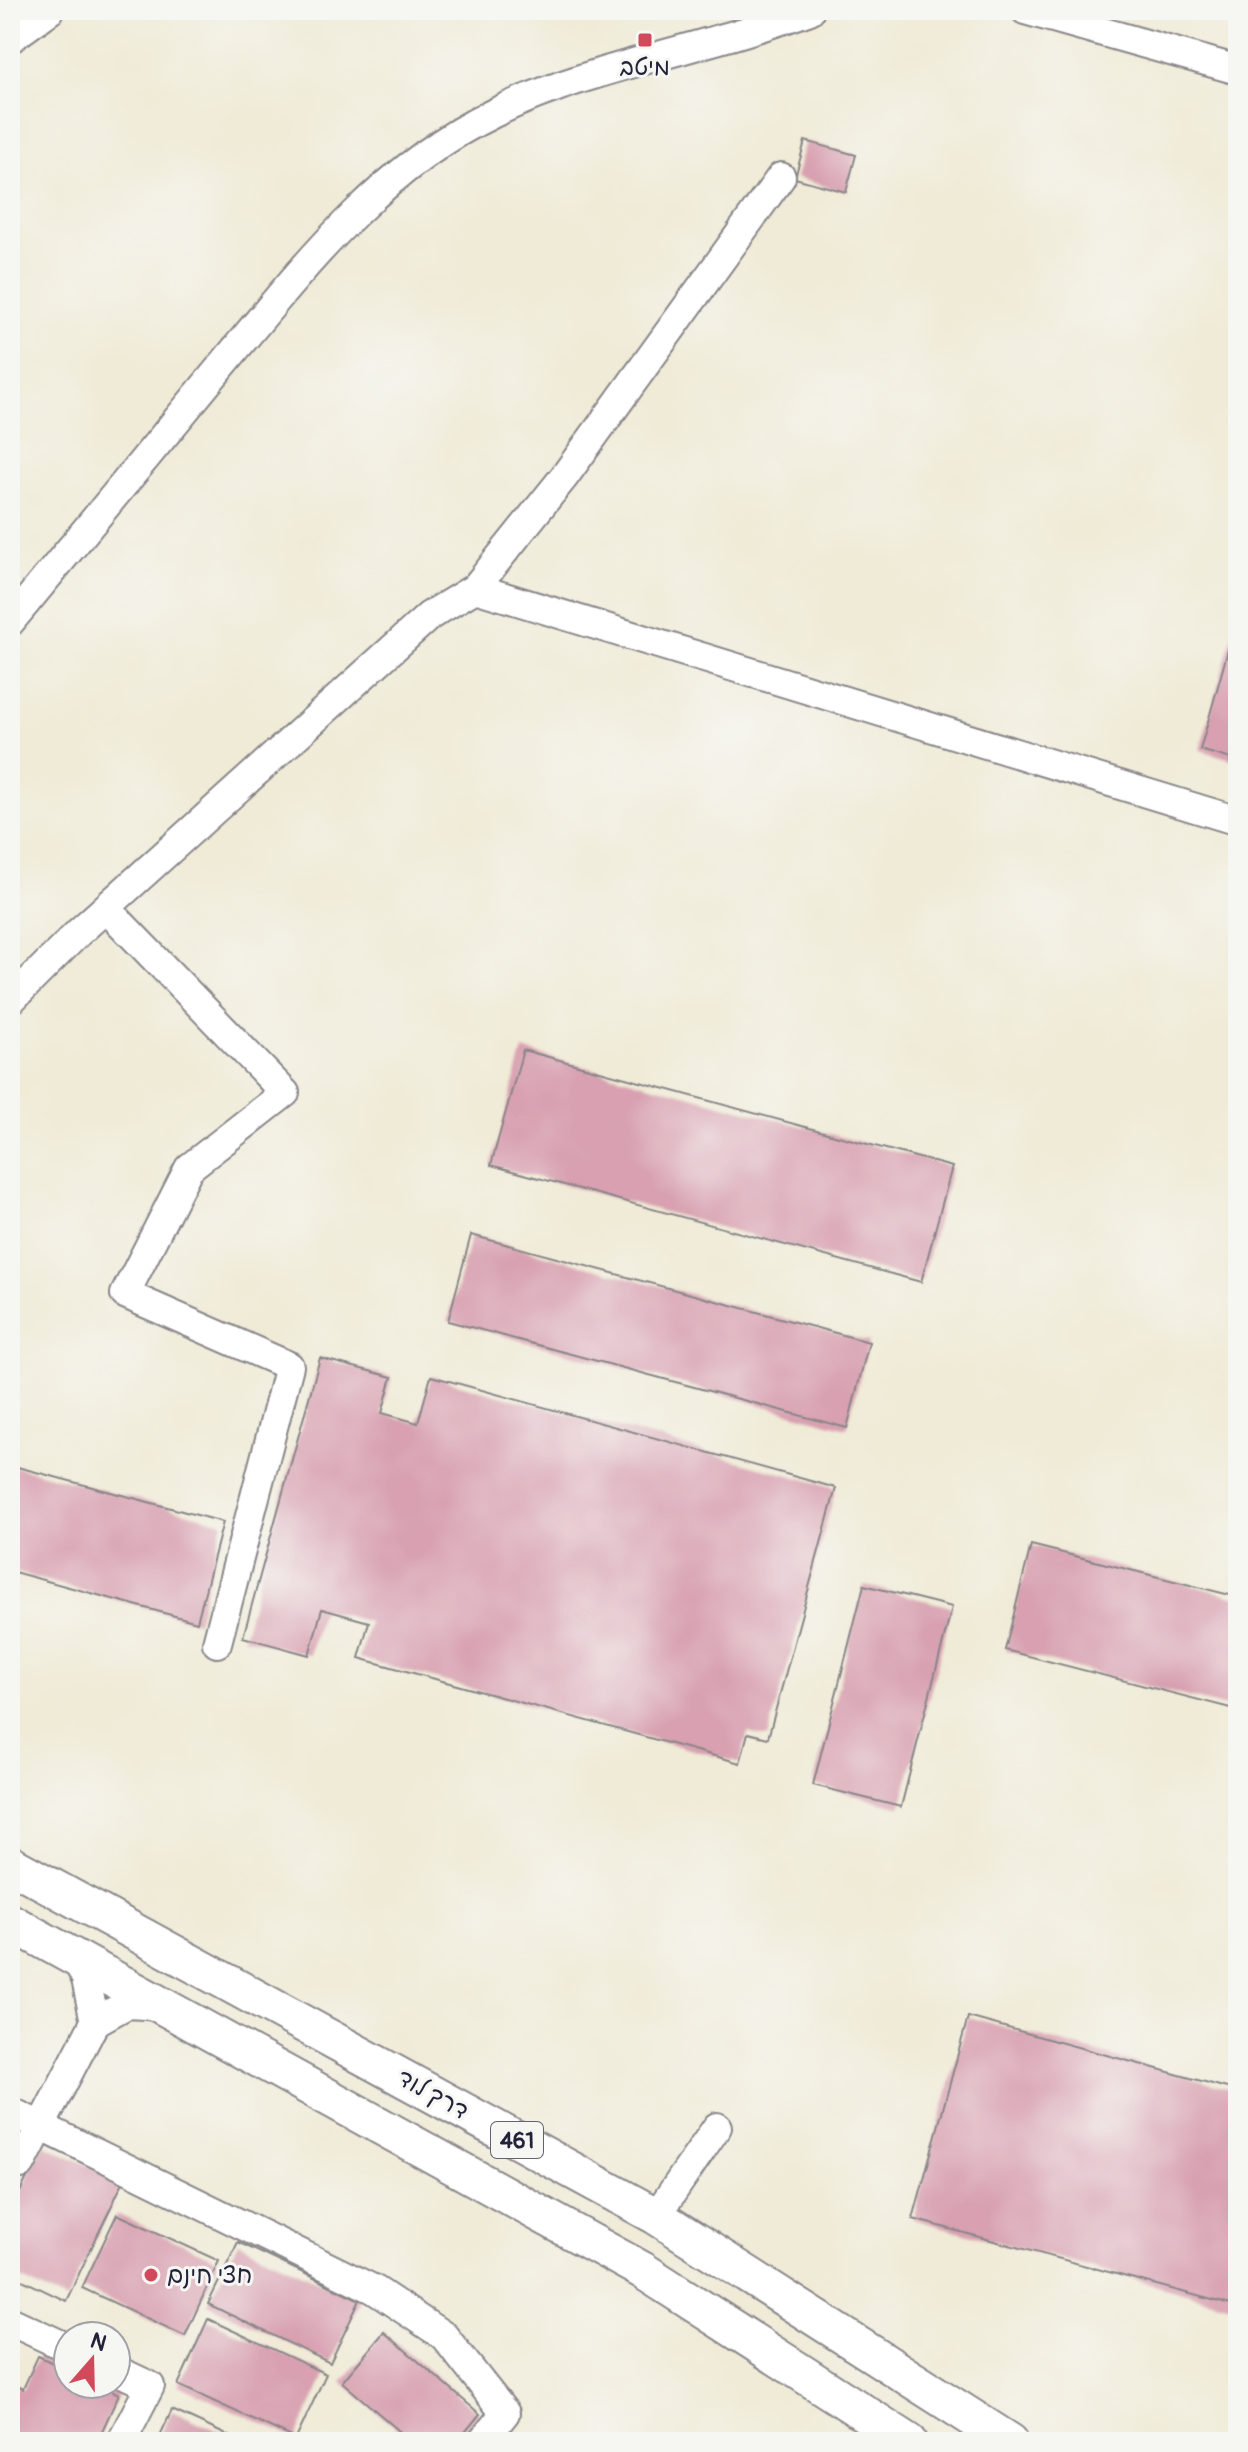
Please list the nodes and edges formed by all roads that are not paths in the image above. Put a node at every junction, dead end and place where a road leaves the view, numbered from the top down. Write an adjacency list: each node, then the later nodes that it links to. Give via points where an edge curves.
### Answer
1 (50, 10): 4 (street)
2 (810, 10): 8 (street, via 585,76 495,113 406,166 354,212 301,271)
3 (1025, 10): 5 (street)
4 (10, 39)
5 (1238, 70)
6 (781, 177): 7 (street, via 630,391)
7 (475, 588): 9 (street); 10 (street, via 429,616)
8 (10, 622)
9 (1238, 821)
10 (106, 908): 11 (street); 12 (street, via 285,1093 189,1168 125,1294 289,1366)
11 (10, 1001)
12 (217, 1643)
13 (10, 1864): 22 (main road, דרך לוד / 461)
14 (10, 1922): 15 (main road, 461)
15 (76, 1958): 16 (main road, 461); 17 (street)
16 (162, 2006): 17 (street, via 127,2004); 28 (main road, 461, via 642,2270)
17 (95, 2022): 19 (street)
18 (10, 2111): 19 (street)
19 (42, 2126): 21 (street); 27 (street, via 375,2290 444,2336 505,2413)
20 (717, 2127): 22 (street)
21 (21, 2164)
22 (656, 2216): 29 (main road, דרך לוד / 461)
23 (10, 2321): 24 (street)
24 (52, 2341)
25 (132, 2378): 26 (street, via 150,2386)
26 (121, 2442)
27 (482, 2442)
28 (909, 2442)
29 (1010, 2442)

